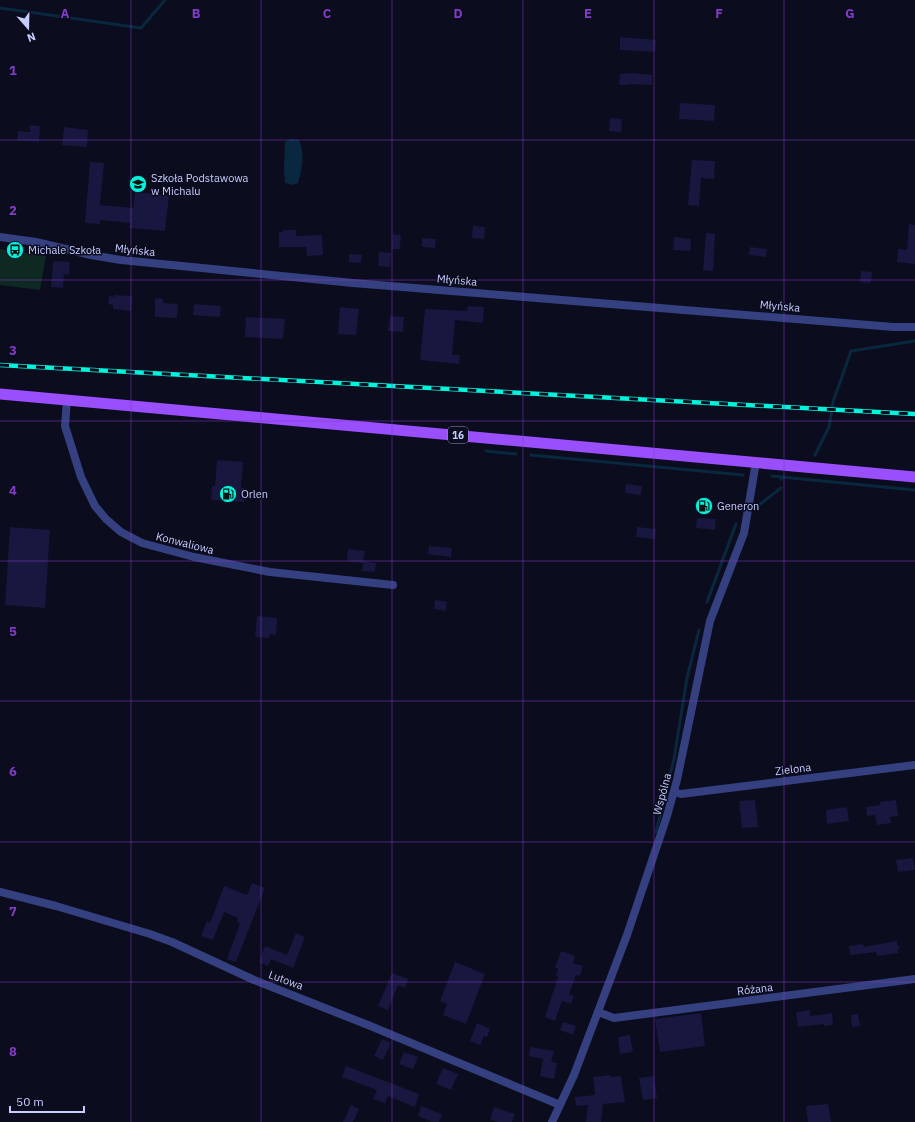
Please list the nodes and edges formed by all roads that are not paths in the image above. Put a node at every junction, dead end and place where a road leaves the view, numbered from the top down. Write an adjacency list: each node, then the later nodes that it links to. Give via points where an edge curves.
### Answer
1 (0, 237): 2 (street, Młyńska, via 121,260 353,283)
2 (915, 327)
3 (0, 394): 4 (main road, 16)
4 (67, 400): 5 (main road, 16); 7 (street, Konwaliowa, via 65,426 81,477 95,506 121,532 142,543 194,557 270,572)
5 (756, 462): 6 (main road, 16); 9 (street, Wspólna, via 744,532 710,620)
6 (915, 477)
7 (393, 585)
8 (915, 765): 9 (street, Zielona, via 681,794)
9 (674, 792): 12 (street, Wspólna, via 654,858)
10 (0, 892): 13 (street, Lutowa, via 56,906 172,942 254,980)
11 (915, 979): 12 (street, Różana, via 614,1018)
12 (598, 1012): 13 (street, Wspólna)
13 (560, 1105): 14 (street, Wspólna)
14 (552, 1122)

